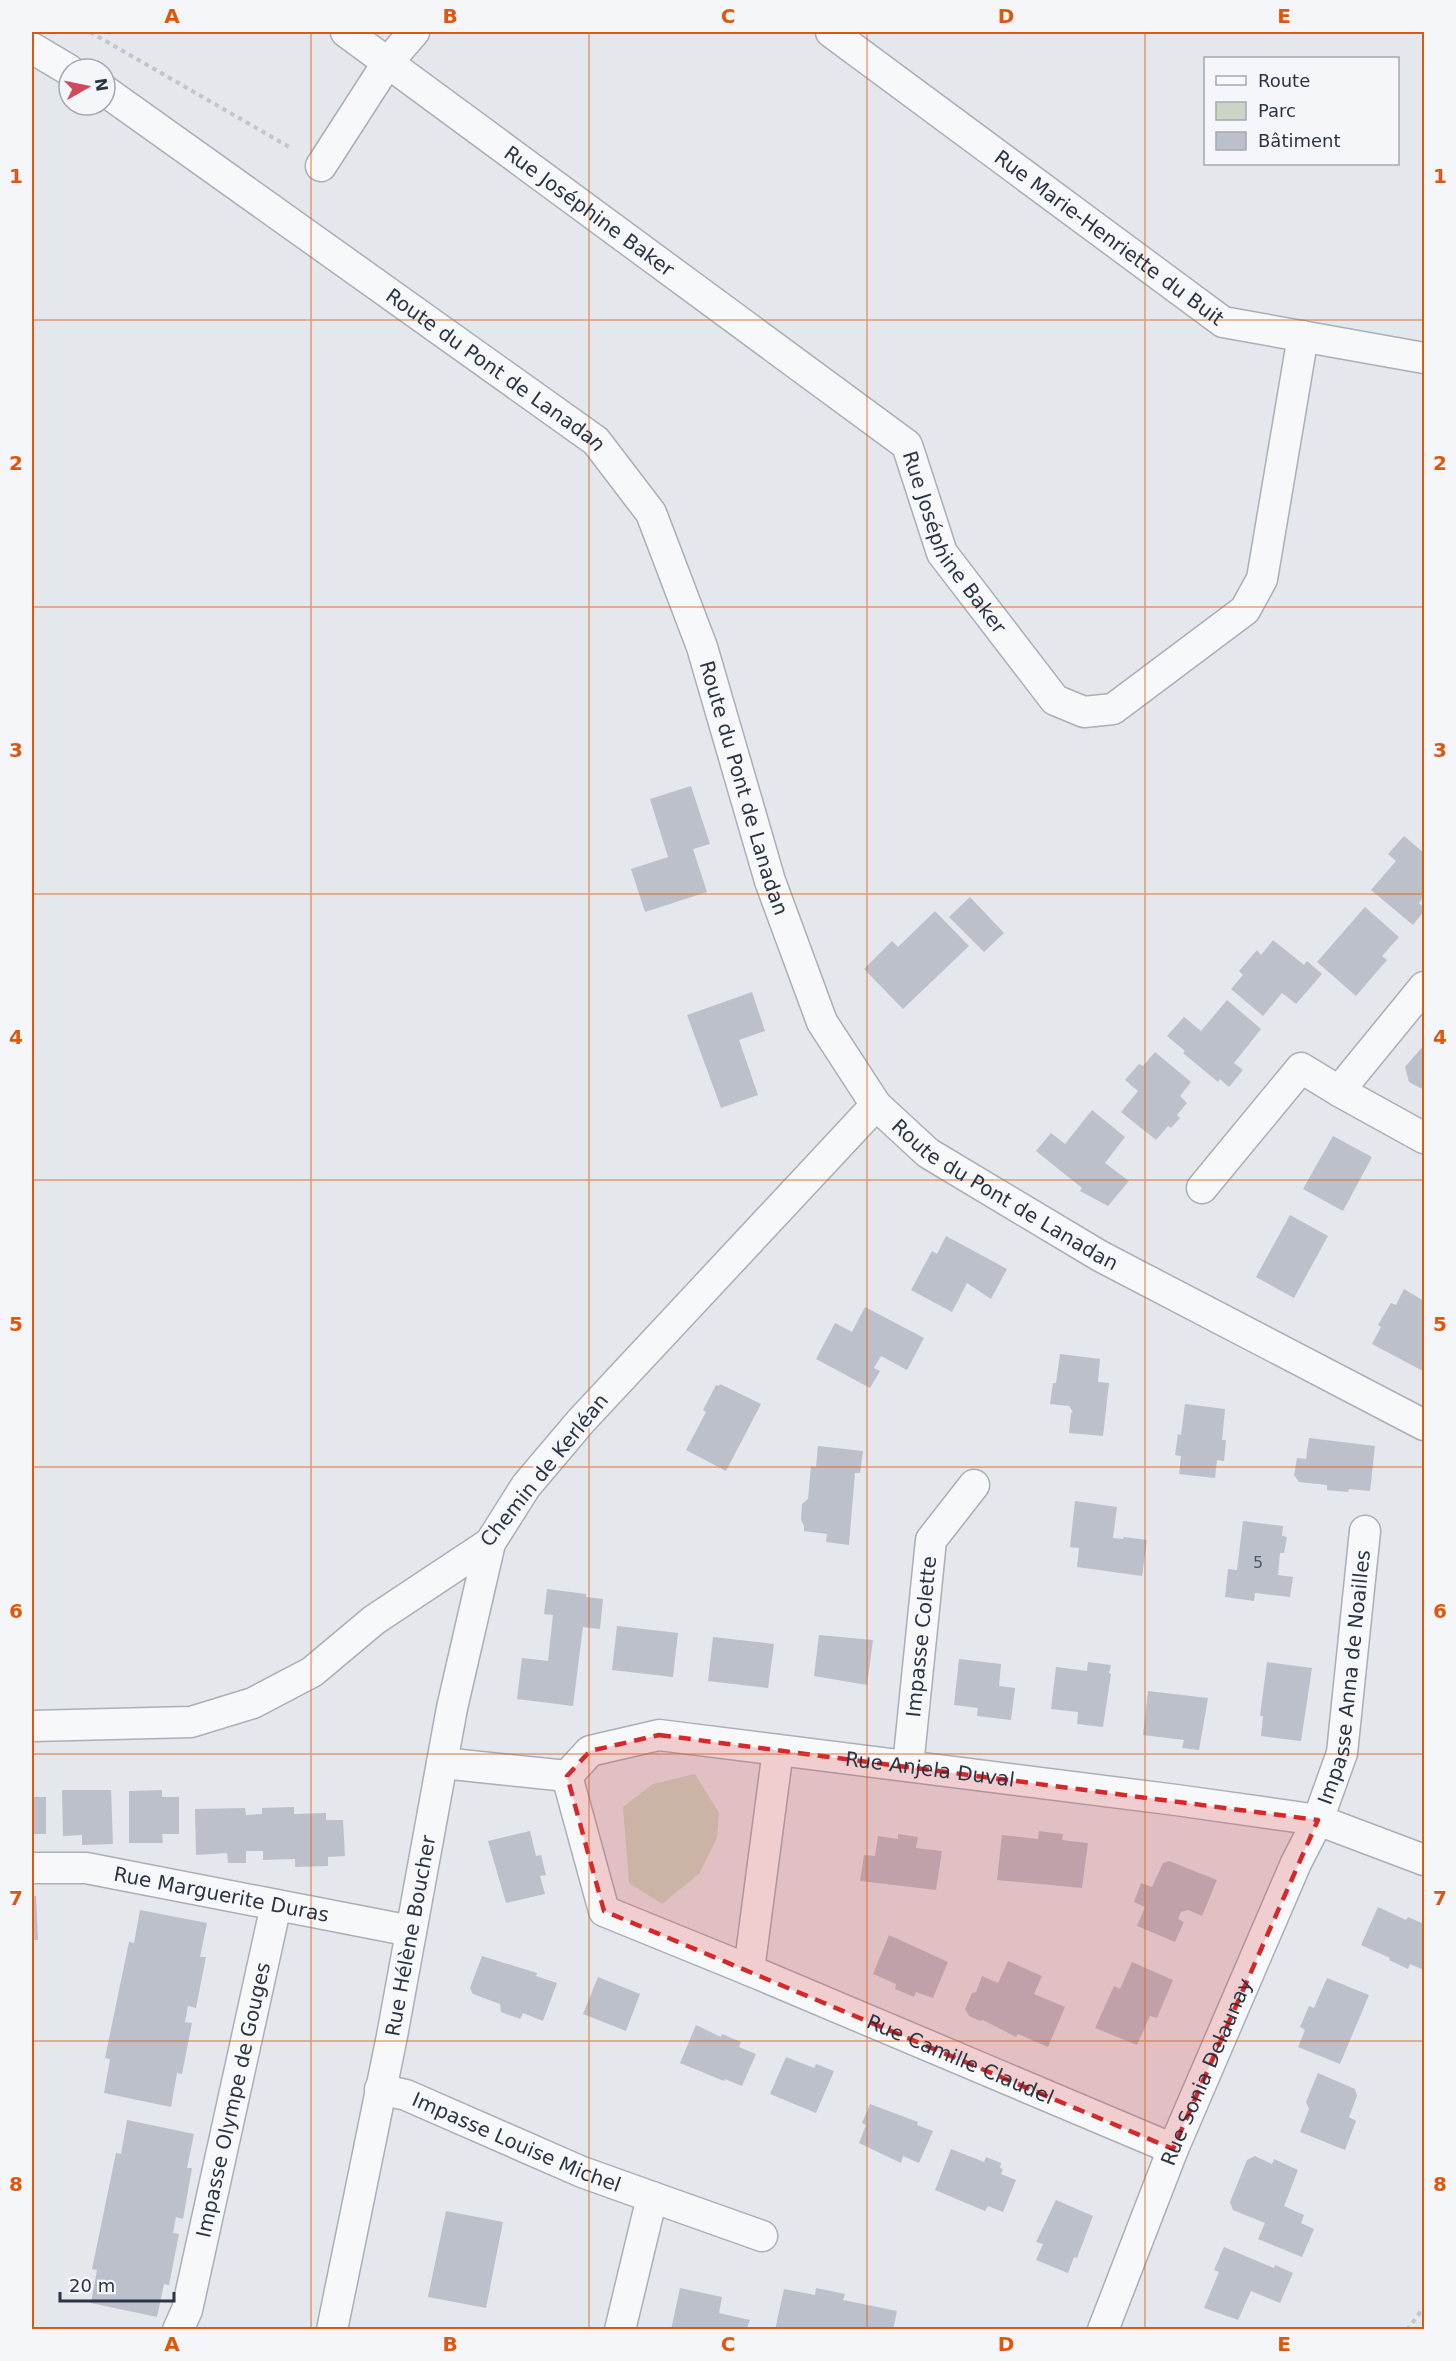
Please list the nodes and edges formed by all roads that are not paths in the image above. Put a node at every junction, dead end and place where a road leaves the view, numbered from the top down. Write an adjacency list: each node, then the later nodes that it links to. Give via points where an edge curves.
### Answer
1 (346, 32): 5 (street, Rue Joséphine Baker)
2 (414, 32): 5 (street)
3 (831, 32): 9 (street, Rue Marie-Henriette du Buit, via 1224,322)
4 (32, 48): 6 (street)
5 (388, 62): 8 (street); 9 (street, Rue Joséphine Baker, via 907,446 942,553 1055,700 1084,712 1113,708 1245,610 1262,579)
6 (57, 63)
7 (117, 100): 13 (street, Route du Pont de Lanadan, via 596,441 651,513 702,647 770,881 822,1022)
8 (321, 166)
9 (1303, 336): 10 (street, Rue Marie-Henriette du Buit)
10 (1425, 358)
11 (1425, 987): 12 (street)
12 (1340, 1091): 14 (street); 15 (street, via 1301,1068)
13 (876, 1105): 16 (street, Route du Pont de Lanadan, via 927,1153 1100,1256); 19 (street, Chemin de Kerléan, via 581,1421 526,1486)
14 (1425, 1138)
15 (1202, 1188)
16 (1425, 1425)
17 (974, 1485): 23 (street, Impasse Colette, via 931,1539)
18 (1365, 1531): 25 (street, Impasse Anna de Noailles, via 1342,1753)
19 (490, 1543): 20 (street, Chemin de Kerléan, via 374,1620 312,1672 253,1703 191,1722); 22 (street, Rue Hélène Boucher)
20 (32, 1726)
21 (778, 1750): 23 (street, Rue Anjela Duval); 24 (street, Rue Anjela Duval, via 658,1735 590,1751); 30 (street)
22 (442, 1763): 24 (street); 29 (street, Rue Hélène Boucher)
23 (908, 1766): 25 (street, Rue Anjela Duval)
24 (567, 1776): 30 (street, Rue Camille Claudel, via 604,1911)
25 (1318, 1820): 26 (street, Rue Anjela Duval); 32 (street, Rue Sonia Delaunay)
26 (1425, 1860)
27 (32, 1868): 28 (street, Rue Marguerite Duras, via 86,1868)
28 (276, 1905): 29 (street, Rue Marguerite Duras); 35 (street, Impasse Olympe de Gouges, via 188,2310)
29 (411, 1931): 31 (street, Rue Hélène Boucher)
30 (749, 1970): 32 (street, Rue Camille Claudel)
31 (380, 2089): 33 (street, Impasse Louise Michel, via 406,2095 582,2172); 36 (street, Rue Hélène Boucher)
32 (1173, 2149): 38 (street, Rue Sonia Delaunay)
33 (652, 2197): 34 (street, Impasse Louise Michel); 37 (street)
34 (762, 2236)
35 (178, 2330)
36 (332, 2330)
37 (620, 2330)
38 (1103, 2330)

